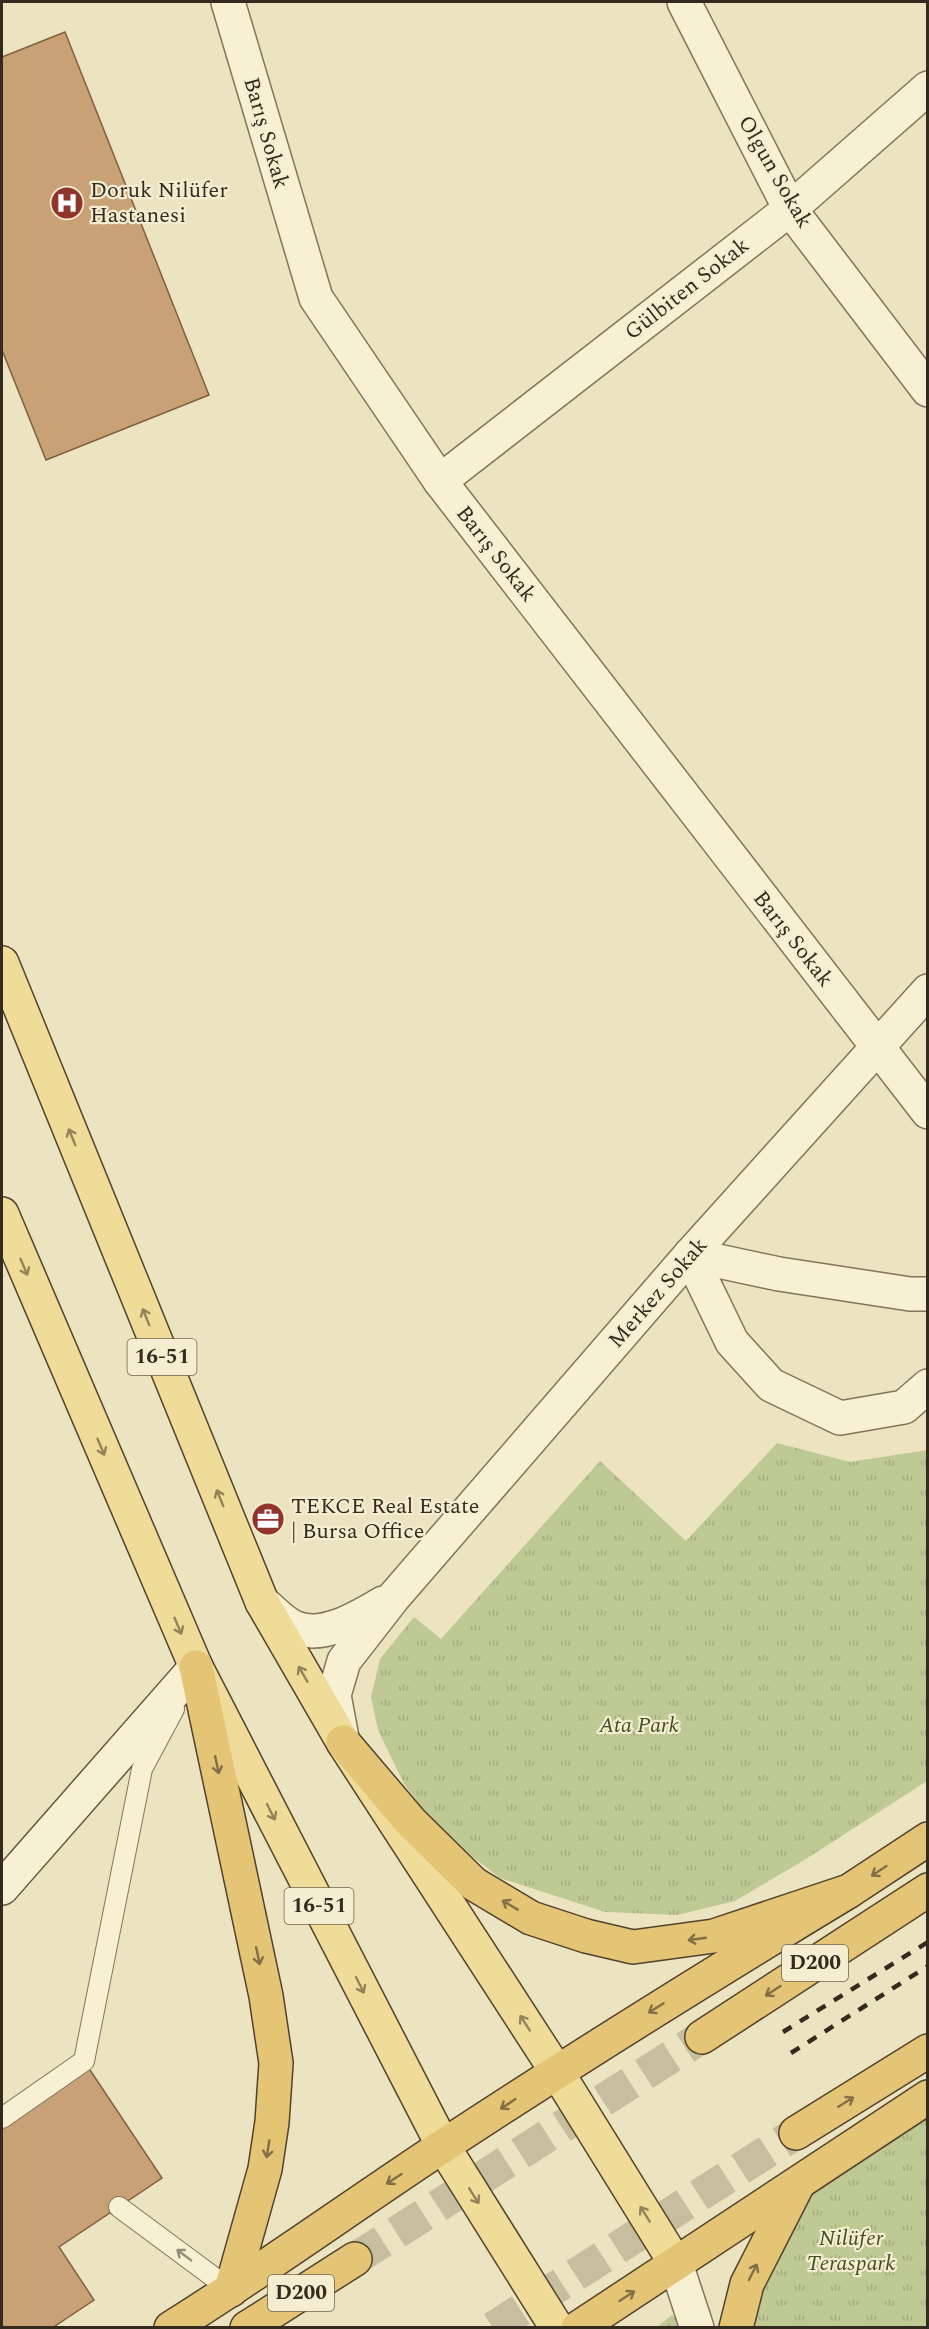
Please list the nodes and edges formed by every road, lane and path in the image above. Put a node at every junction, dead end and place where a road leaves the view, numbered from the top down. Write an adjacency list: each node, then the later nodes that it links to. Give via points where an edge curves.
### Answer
1 (228, 2): 6 (street, Barış Sokak, via 316,298)
2 (684, 2): 4 (street, Olgun Sokak)
3 (927, 88): 4 (street, Gülbiten Sokak)
4 (790, 209): 5 (street, Olgun Sokak); 6 (street, Gülbiten Sokak)
5 (926, 385)
6 (440, 481): 9 (street, Barış Sokak)
7 (2, 963): 16 (main road, 16-51, one-way to 7)
8 (927, 991): 9 (street, Merkez Sokak)
9 (877, 1048): 10 (street, Barış Sokak); 12 (street, Merkez Sokak)
10 (927, 1112)
11 (2, 1214): 17 (main road, 16-51, one-way to 17)
12 (690, 1255): 13 (street, via 779,1274); 14 (street, via 732,1342 771,1385 840,1418 904,1407); 15 (street, Merkez Sokak)
13 (927, 1294)
14 (927, 1386)
15 (393, 1598): 16 (street, via 356,1619 318,1631 295,1628); 18 (street, Merkez Sokak, via 344,1661 334,1695)
16 (262, 1602): 18 (main road, 16-51, one-way to 16)
17 (196, 1666): 20 (street); 27 (lane, via 142,1769 84,2061); 29 (main road, 16-51, one-way to 29); 34 (highway, one-way to 34, via 266,1996 276,2063 265,2169)
18 (343, 1742): 22 (highway, one-way to 18, via 714,1936 633,1947 586,1936 531,1918 474,1884 411,1822); 25 (main road, one-way to 18)
19 (927, 1839): 22 (highway, one-way to 22)
20 (2, 1888)
21 (927, 1890): 23 (highway, D200, one-way to 23)
22 (849, 1891): 25 (highway, one-way to 25)
23 (702, 2037)
24 (927, 2051): 28 (highway, one-way to 24)
25 (557, 2072): 29 (highway, one-way to 29); 33 (main road, one-way to 25)
26 (927, 2097): 30 (highway)
27 (2, 2118)
28 (796, 2133)
29 (443, 2146): 34 (highway, one-way to 34); 37 (main road, one-way to 37)
30 (800, 2181): 33 (highway); 40 (highway, one-way to 30, via 747,2284)
31 (119, 2207): 34 (lane, one-way to 31)
32 (355, 2259): 36 (highway, D200)
33 (676, 2264): 38 (highway, one-way to 33); 39 (street)
34 (231, 2290): 35 (highway)
35 (171, 2328)
36 (248, 2328)
37 (557, 2328)
38 (578, 2328)
39 (697, 2328)
40 (736, 2328)

